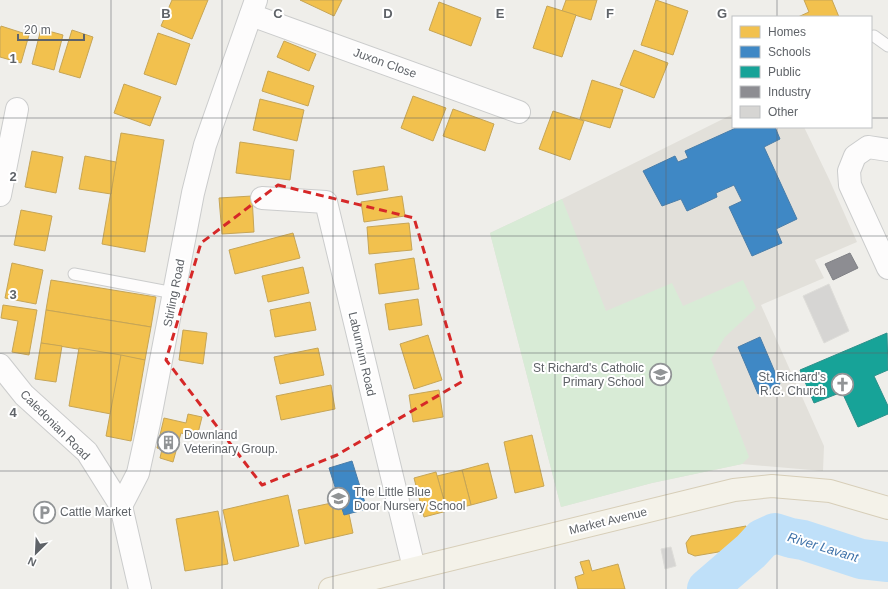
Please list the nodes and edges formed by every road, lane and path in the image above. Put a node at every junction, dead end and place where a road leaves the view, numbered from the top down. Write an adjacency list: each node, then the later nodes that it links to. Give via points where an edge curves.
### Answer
1 (254, 7): 5 (street, Juxon Close); 12 (street, Stirling Road, via 205,144)
2 (874, 36): 3 (lane)
3 (888, 46)
4 (16, 110): 6 (street)
5 (518, 112)
6 (5, 142): 8 (street)
7 (888, 150): 10 (street, via 868,147 855,156 849,171 850,185)
8 (0, 195)
9 (262, 198): 16 (street, Laburnum Road, via 326,202)
10 (888, 268)
11 (74, 274): 12 (lane)
12 (174, 293): 14 (street, Stirling Road, via 138,473)
13 (0, 365): 14 (street, Caledonian Road, via 24,395 87,452)
14 (121, 506): 17 (street)
15 (888, 508): 16 (main road, Market Avenue, via 830,491 772,486 734,490)
16 (414, 568): 18 (main road, Market Avenue)
17 (140, 589)
18 (330, 589)

